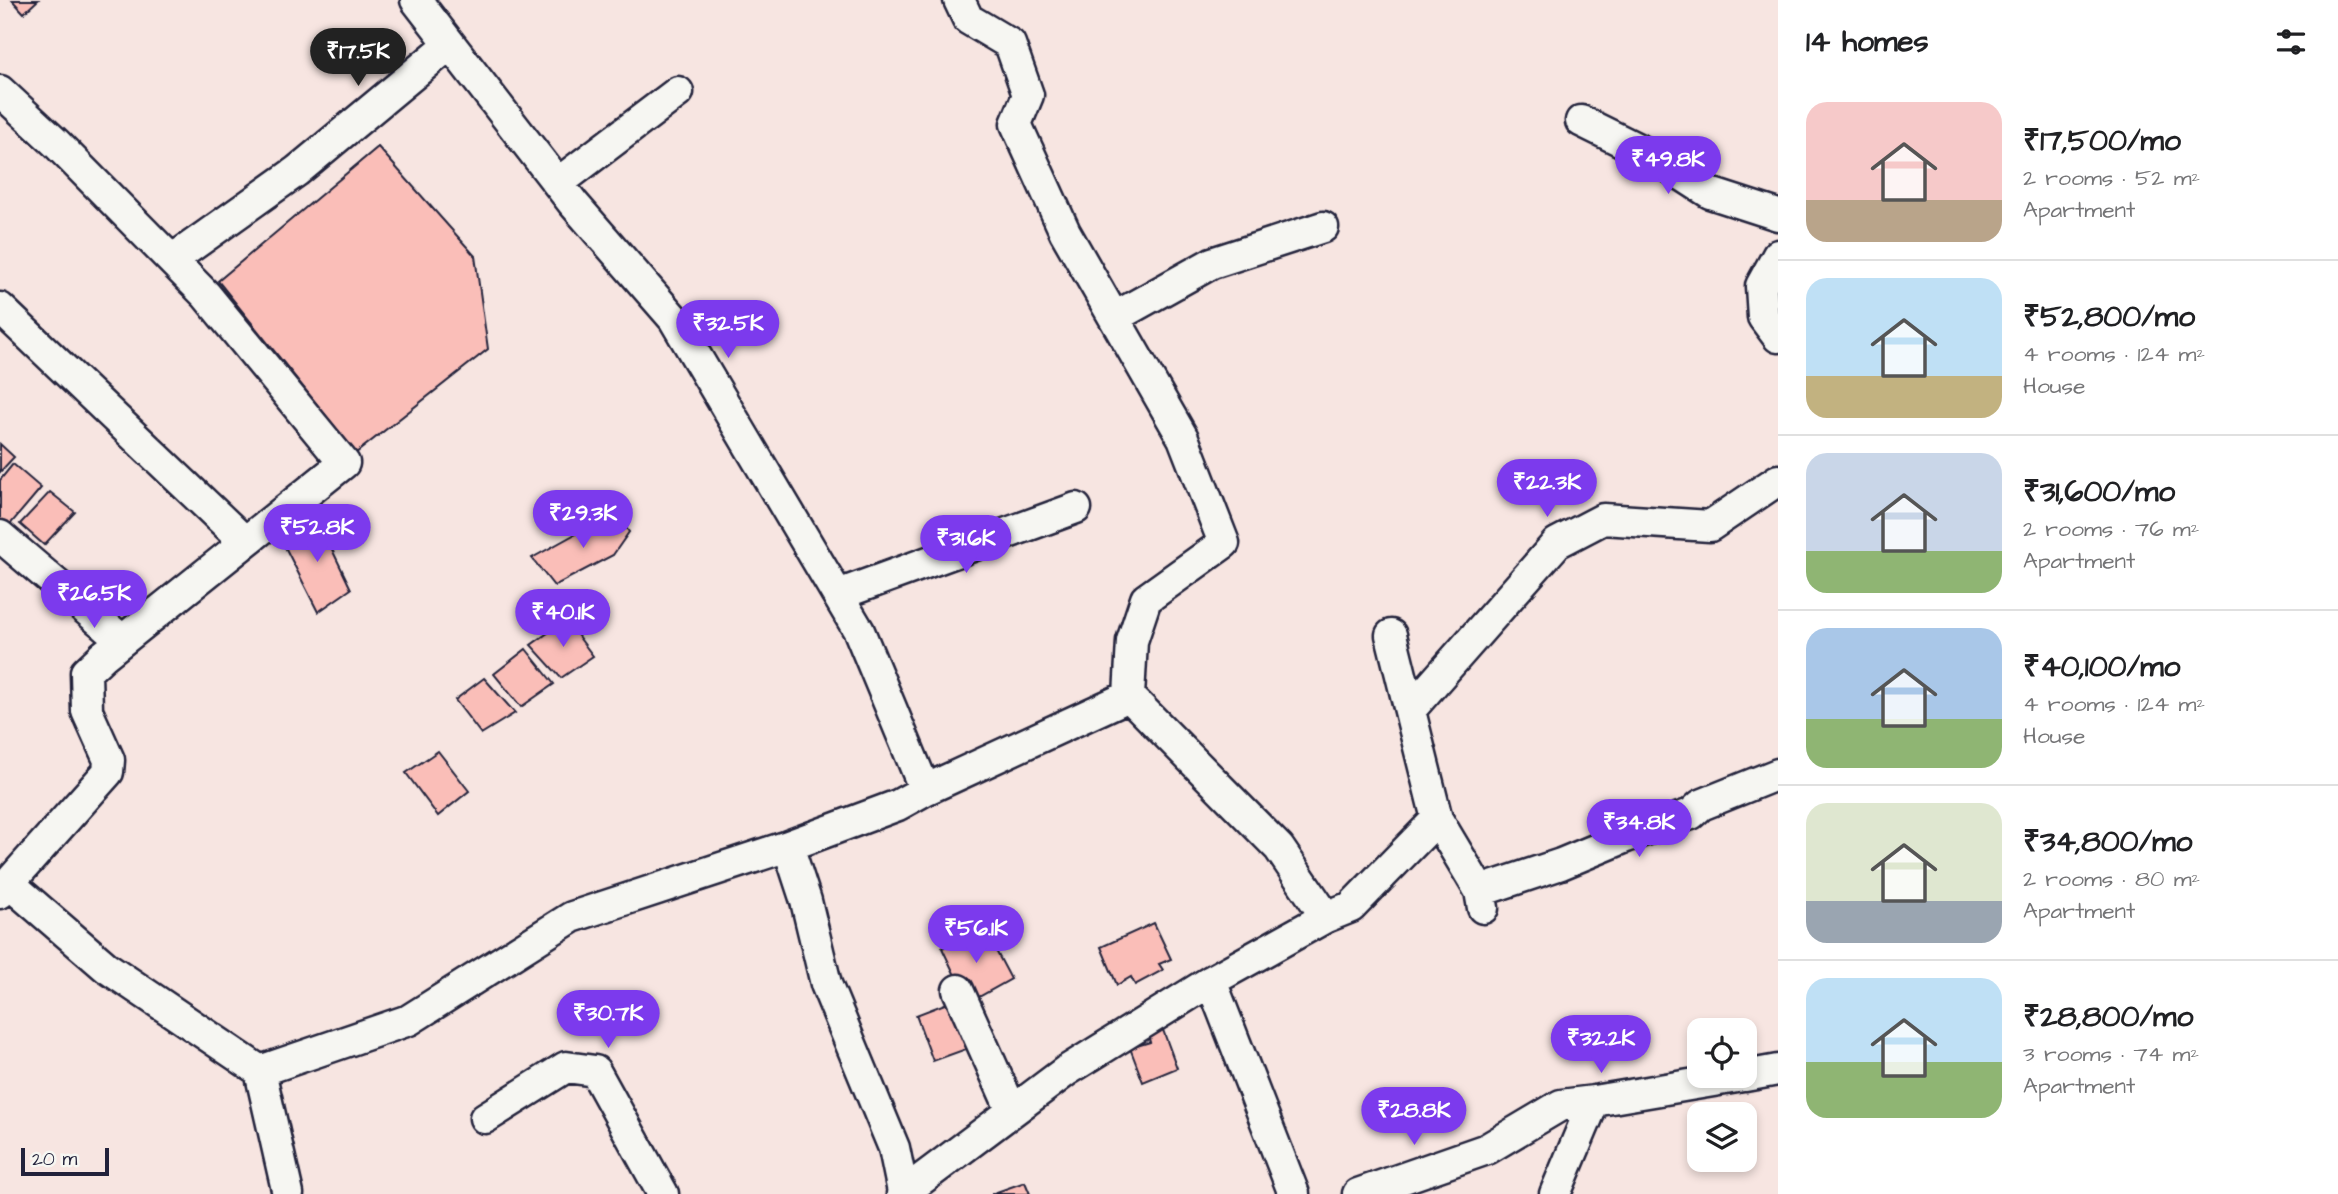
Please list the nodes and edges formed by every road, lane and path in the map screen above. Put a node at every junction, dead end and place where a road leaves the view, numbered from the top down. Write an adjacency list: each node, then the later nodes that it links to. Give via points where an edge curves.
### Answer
1 (416, 0): 3 (street)
2 (959, 0): 13 (street, via 968,19 1010,44 1028,95 1016,124 1065,233)
3 (450, 44): 7 (street); 11 (street, via 297,171)
4 (0, 91): 11 (street)
5 (678, 92): 7 (street)
6 (1581, 121): 8 (street, via 1654,157 1710,193)
7 (558, 183): 19 (street, via 674,319)
8 (1778, 215)
9 (1323, 227): 13 (street, via 1212,263)
10 (1778, 255): 14 (street, via 1761,286 1763,317)
11 (172, 260): 18 (street, via 344,463)
12 (0, 308): 18 (street)
13 (1115, 317): 22 (street, via 1183,438 1224,543 1146,598 1132,641)
14 (1778, 337)
15 (1778, 480): 23 (street, via 1710,526 1603,519 1557,543)
16 (1076, 508): 19 (street)
17 (0, 536): 21 (street)
18 (245, 542): 21 (street)
19 (838, 595): 25 (street, via 859,631)
20 (1391, 635): 23 (street)
21 (122, 640): 28 (street, via 86,672 87,711 109,760 108,772)
22 (1129, 696): 25 (street); 29 (street, via 1279,848)
23 (1410, 710): 26 (street)
24 (1778, 774): 26 (street, via 1481,899)
25 (925, 790): 27 (street, via 898,806)
26 (1437, 819): 29 (street, via 1351,908)
27 (788, 846): 33 (street, via 572,917 409,1020); 39 (street, via 826,984 894,1147)
28 (5, 888): 33 (street, via 106,967)
29 (1326, 917): 30 (street)
30 (1211, 981): 37 (street, via 1066,1071); 42 (street)
31 (958, 990): 37 (street)
32 (1778, 1070): 34 (street)
33 (260, 1071): 40 (street)
34 (1757, 1074)
35 (1687, 1086): 36 (street)
36 (1594, 1101): 43 (street, via 1561,1105 1487,1149); 44 (street)
37 (1012, 1111): 39 (street)
38 (485, 1118): 41 (street, via 566,1067 596,1071)
39 (902, 1193)
40 (288, 1194)
41 (663, 1194)
42 (1294, 1194)
43 (1358, 1194)
44 (1555, 1194)

